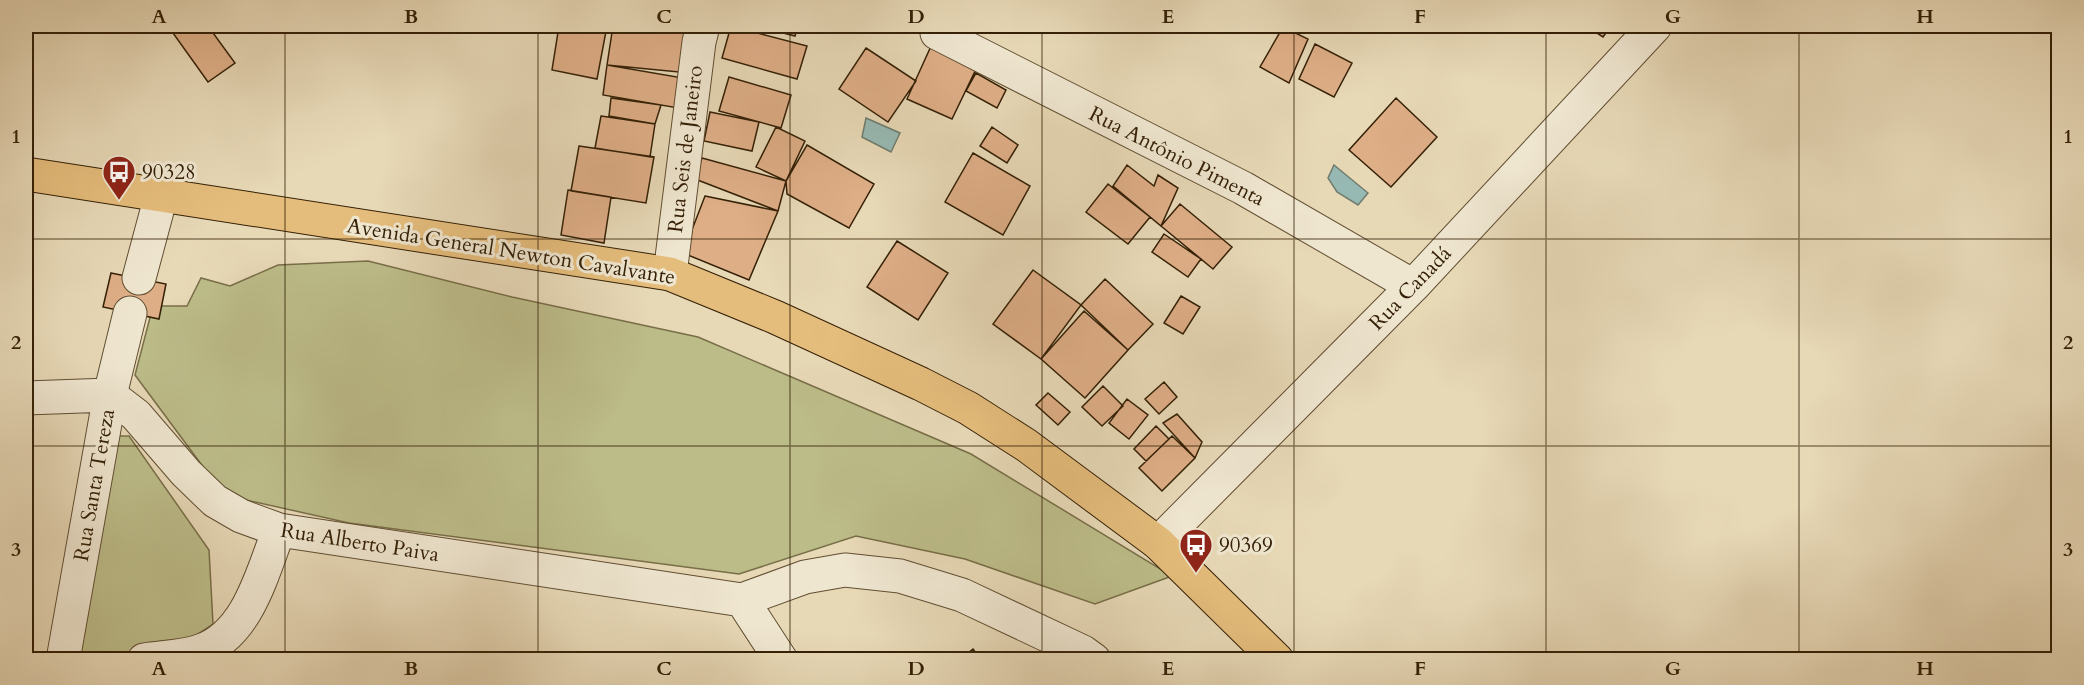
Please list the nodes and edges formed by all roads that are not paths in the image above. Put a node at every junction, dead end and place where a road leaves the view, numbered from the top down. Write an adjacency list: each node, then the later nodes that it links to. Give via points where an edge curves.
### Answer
1 (703, 26): 6 (street, Rua Seis de Janeiro)
2 (1655, 26): 8 (street, Rua Canadá)
3 (937, 33): 8 (street, Rua Antônio Pimenta, via 1243,188)
4 (26, 174): 5 (main road, Avenida General Newton Cavalvante)
5 (160, 196): 6 (main road, Avenida General Newton Cavalvante); 7 (street)
6 (670, 274): 13 (main road, Avenida General Newton Cavalvante, via 786,322 968,408 1026,445)
7 (139, 278)
8 (1413, 286): 13 (street, Rua Canadá)
9 (130, 313): 10 (street, Rua Santa Tereza)
10 (110, 394): 11 (street); 12 (street, Rua Alberto Paiva, via 136,415 215,501); 15 (street, Rua Santa Tereza)
11 (26, 398)
12 (279, 531): 14 (street, Rua Alberto Paiva); 16 (street, via 235,628 218,643 200,651)
13 (1158, 543): 19 (main road, Avenida General Newton Cavalvante)
14 (741, 600): 17 (street); 18 (street, via 805,577 845,570 900,576 962,595)
15 (63, 660)
16 (144, 660)
17 (781, 660)
18 (1094, 660)
19 (1277, 660)

